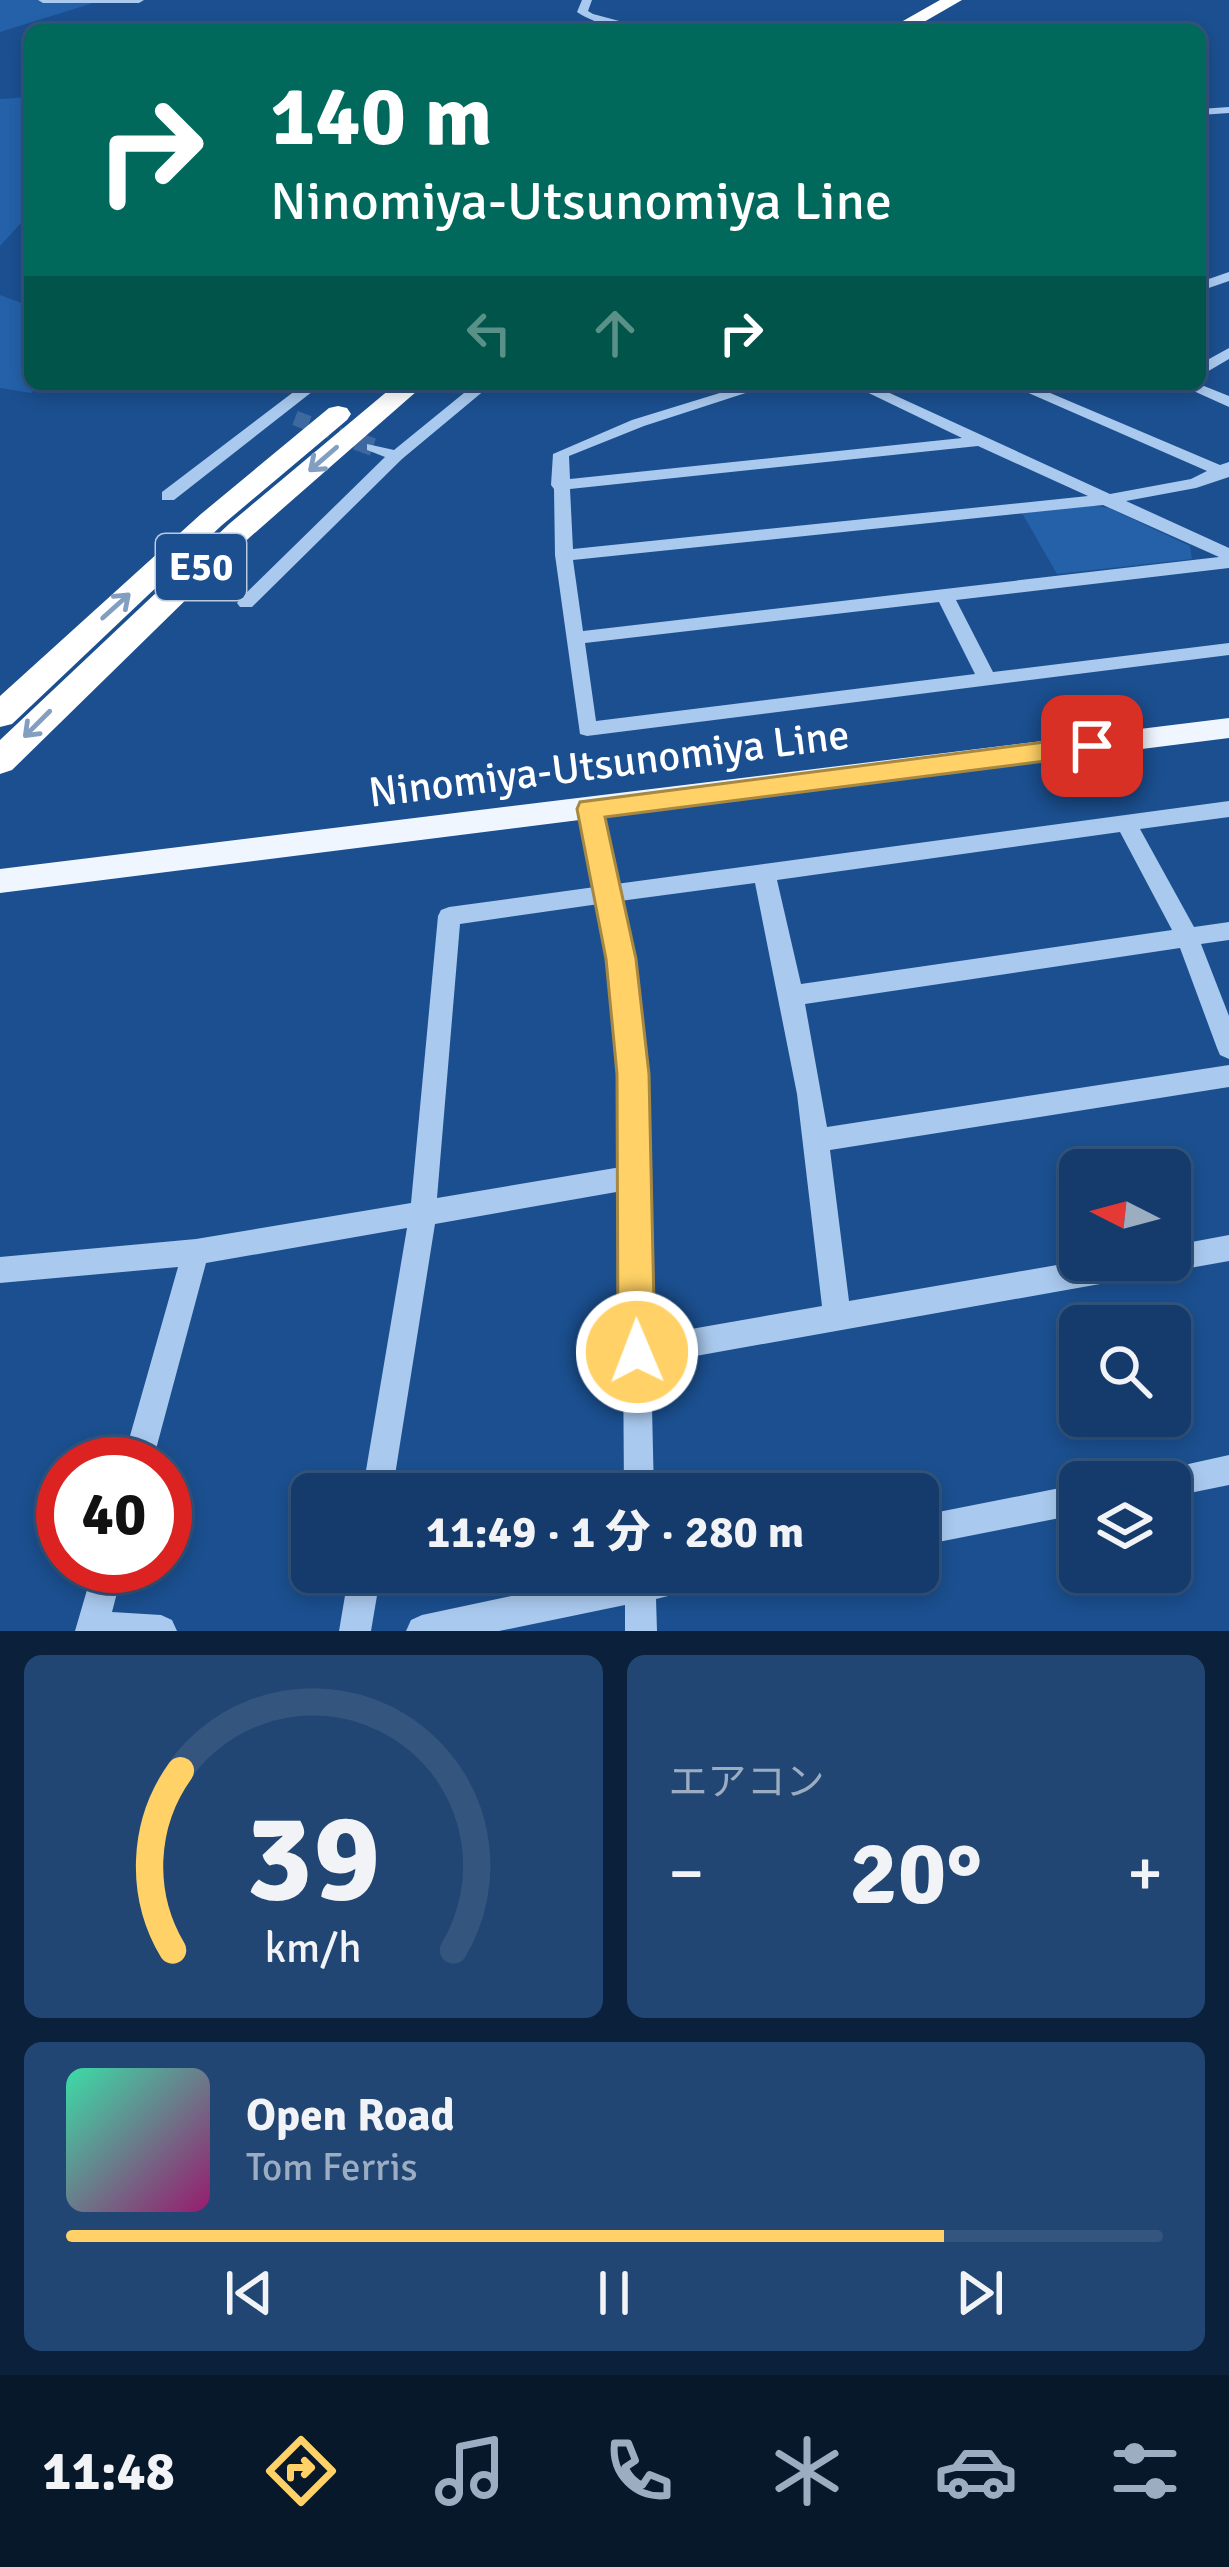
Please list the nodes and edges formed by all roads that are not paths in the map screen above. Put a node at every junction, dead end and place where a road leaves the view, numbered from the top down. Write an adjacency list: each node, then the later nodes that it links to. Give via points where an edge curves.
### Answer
1 (43, 0): 2 (street)
2 (139, 0)
3 (587, 0): 5 (street, via 582,11 589,16)
4 (961, 3): 6 (highway); 7 (highway)
5 (623, 24)
6 (910, 24)
7 (934, 24)
8 (309, 390): 22 (street, via 286,415)
9 (368, 390): 31 (highway, E50, one-way to 9, via 211,520)
10 (405, 390): 33 (highway, E50, one-way to 33, via 239,531)
11 (477, 390): 19 (street)
12 (745, 390): 21 (street, via 561,454)
13 (871, 390): 17 (street)
14 (1030, 390): 20 (street)
15 (1200, 390): 16 (street)
16 (1229, 402)
17 (978, 440): 21 (street); 23 (street)
18 (373, 447): 19 (street)
19 (395, 456): 27 (street)
20 (1226, 471): 23 (street)
21 (559, 485): 24 (street)
22 (168, 496)
23 (1103, 500): 24 (street); 25 (street)
24 (564, 555): 28 (street)
25 (1229, 559): 26 (street)
26 (945, 595): 28 (street); 30 (street)
27 (246, 603)
28 (575, 638): 30 (street, via 587,728)
29 (1229, 649): 30 (street)
30 (986, 677)
31 (0, 715)
32 (1229, 728): 34 (main road, Ninomiya-Utsunomiya Line)
33 (0, 760)
34 (590, 809): 38 (main road, Ninomiya-Utsunomiya Line); 39 (street)
35 (1229, 809): 36 (street)
36 (1126, 823): 37 (street); 41 (street)
37 (764, 873): 39 (street); 42 (street)
38 (0, 881)
39 (605, 894): 46 (street, via 633,1074); 47 (street, via 449,916)
40 (1229, 931): 41 (street)
41 (1187, 936): 42 (street); 43 (street)
42 (796, 994): 45 (street)
43 (1229, 1048)
44 (1229, 1076): 45 (street)
45 (820, 1140): 53 (street)
46 (634, 1177): 47 (street); 54 (street)
47 (423, 1214): 49 (street); 57 (street)
48 (1229, 1248): 50 (street)
49 (196, 1252): 51 (street); 55 (street)
50 (1191, 1255)
51 (0, 1270)
52 (1059, 1278): 53 (street)
53 (837, 1317): 54 (street)
54 (637, 1352): 58 (street)
55 (145, 1437)
56 (1229, 1470): 59 (street)
57 (380, 1473)
58 (639, 1473)
59 (1191, 1477)
60 (1059, 1503): 61 (street)
61 (939, 1527)
62 (102, 1593): 66 (street)
63 (361, 1593): 68 (street)
64 (581, 1593): 69 (street)
65 (640, 1593): 70 (street)
66 (92, 1628): 67 (street)
67 (161, 1631)
68 (355, 1631)
69 (422, 1631)
70 (640, 1631)

